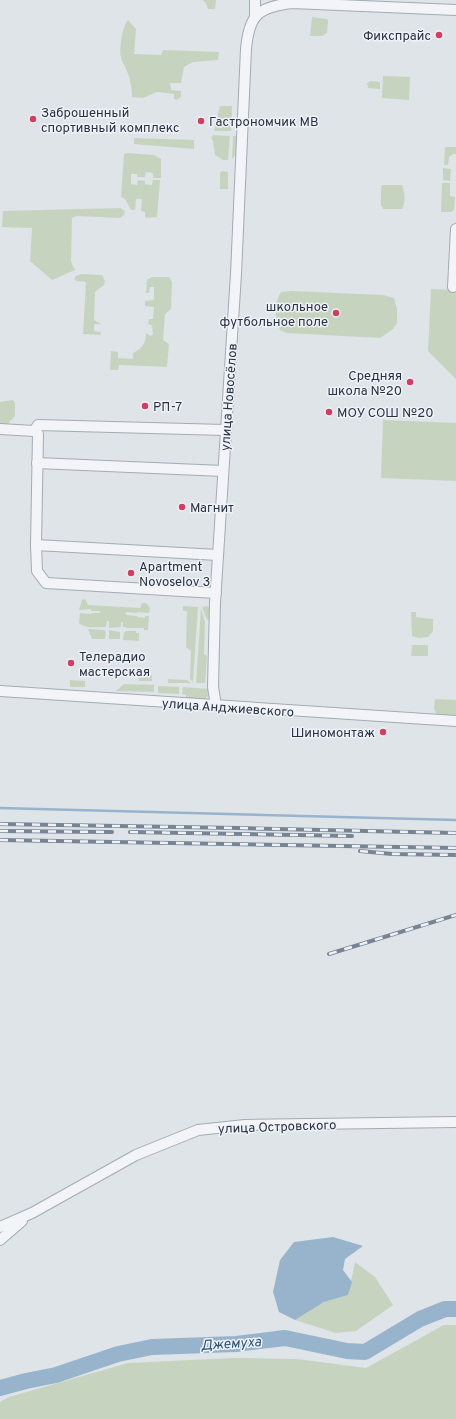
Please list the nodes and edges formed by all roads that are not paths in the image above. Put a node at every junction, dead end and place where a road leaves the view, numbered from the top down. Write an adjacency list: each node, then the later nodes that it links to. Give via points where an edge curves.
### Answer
1 (255, 0): 3 (street, улица Новосёлов)
2 (456, 10): 3 (street, via 292,3 275,6)
3 (254, 17): 7 (street, улица Новосёлов, via 248,32 247,44 236,274)
4 (456, 229): 5 (street)
5 (453, 287)
6 (0, 429): 8 (street)
7 (225, 430): 8 (street, via 38,425); 10 (street, улица Новосёлов)
8 (34, 431): 9 (street, via 38,434)
9 (37, 463): 10 (street); 11 (street)
10 (223, 471): 12 (street, улица Новосёлов)
11 (36, 545): 12 (street); 13 (street, via 38,571 46,583)
12 (218, 555): 13 (street, улица Новосёлов)
13 (216, 592): 15 (street, улица Новосёлов, via 213,687)
14 (0, 692): 15 (street, улица Анджиевского)
15 (216, 706): 16 (street, улица Анджиевского)
16 (456, 721)
17 (456, 1122): 18 (street, улица Островского, via 244,1125 198,1130 136,1155)
18 (32, 1213): 19 (street, улица Островского); 20 (street)
19 (0, 1227)
20 (0, 1240)

